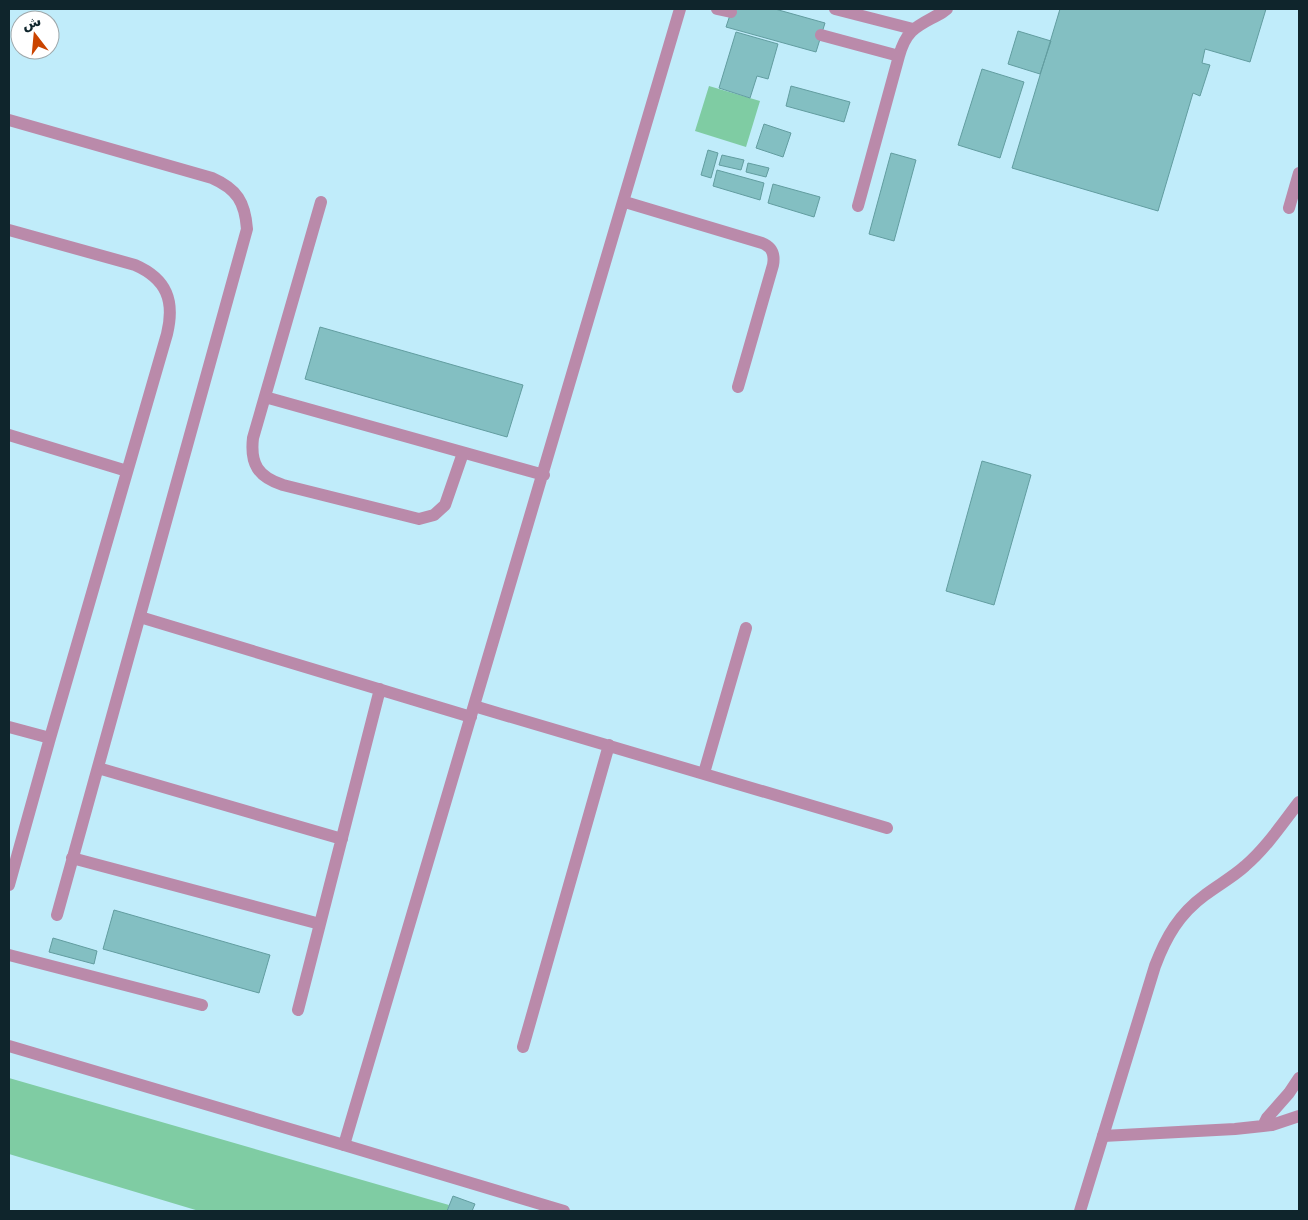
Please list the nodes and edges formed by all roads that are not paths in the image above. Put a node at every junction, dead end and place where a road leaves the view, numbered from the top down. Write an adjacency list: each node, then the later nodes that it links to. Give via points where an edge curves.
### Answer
1 (680, 9): 12 (street)
2 (717, 9): 5 (street)
3 (835, 9): 6 (street)
4 (947, 9): 6 (street)
5 (731, 12)
6 (913, 28): 8 (street, via 905,38)
7 (821, 35): 8 (street)
8 (899, 56): 13 (street)
9 (9, 120): 22 (street, via 212,178 234,192 246,216 244,242)
10 (1299, 174): 14 (street)
11 (321, 202): 17 (street)
12 (624, 202): 16 (street, via 762,243 773,251 773,264); 21 (street)
13 (858, 206)
14 (1289, 208)
15 (9, 230): 20 (street, via 135,265 146,270 164,288 169,299 170,323)
16 (738, 387)
17 (264, 397): 19 (street); 19 (street, via 252,450 261,473 283,485 412,518 427,518 445,505)
18 (9, 435): 20 (street)
19 (463, 453): 21 (street)
20 (127, 470): 27 (street)
21 (544, 475): 25 (street)
22 (140, 616): 24 (street); 29 (street)
23 (746, 628): 30 (street)
24 (380, 689): 25 (street); 33 (street)
25 (472, 711): 28 (street); 47 (street)
26 (9, 727): 27 (street)
27 (50, 738): 35 (street)
28 (609, 745): 30 (street); 42 (street)
29 (98, 768): 33 (street); 34 (street)
30 (704, 773): 32 (street)
31 (1299, 802): 46 (street, via 1264,848 1203,896 1173,927 1156,966)
32 (888, 828)
33 (342, 838): 37 (street)
34 (72, 858): 36 (street); 37 (street)
35 (9, 885)
36 (57, 915)
37 (320, 924): 40 (street)
38 (9, 955): 39 (street)
39 (202, 1005)
40 (298, 1010)
41 (9, 1046): 47 (street)
42 (523, 1046)
43 (1299, 1078): 45 (street)
44 (1299, 1116): 45 (street)
45 (1263, 1126): 46 (street)
46 (1103, 1136): 49 (street)
47 (344, 1145): 48 (street)
48 (564, 1211)
49 (1080, 1211)

